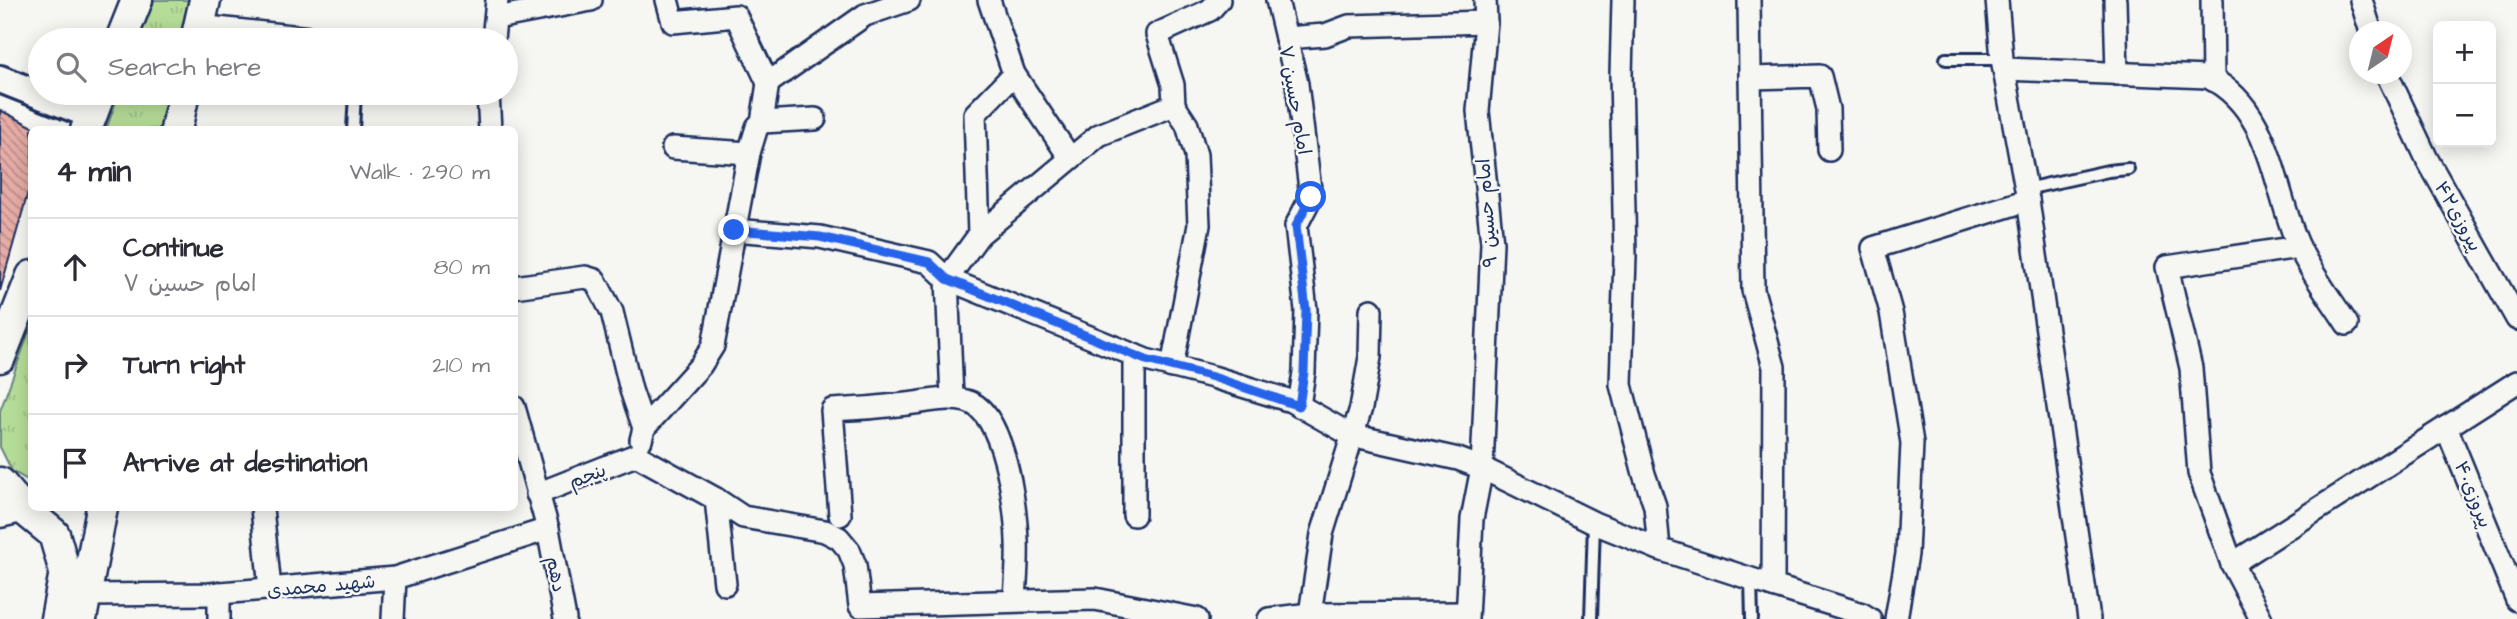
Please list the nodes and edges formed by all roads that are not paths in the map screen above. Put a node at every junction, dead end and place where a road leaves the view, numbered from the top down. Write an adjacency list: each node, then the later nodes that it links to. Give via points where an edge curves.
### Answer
1 (137, 0): 20 (main road)
2 (591, 0): 16 (street)
3 (667, 0): 31 (street, via 673,22 736,16)
4 (909, 0): 15 (street)
5 (989, 0): 26 (street)
6 (1219, 0): 38 (street, via 1210,10 1157,34 1173,85)
7 (1276, 0): 23 (street, امام حسین ۷)
8 (1485, 0): 19 (street, امام حسین ۹)
9 (1622, 0): 82 (street, via 1625,256 1621,385 1655,506)
10 (1749, 0): 28 (street)
11 (1997, 0): 25 (street)
12 (2115, 0): 27 (street)
13 (2212, 0): 30 (street)
14 (2361, 0): 17 (street)
15 (863, 8): 31 (street)
16 (496, 9): 22 (street)
17 (2368, 21)
18 (200, 22): 21 (street)
19 (1486, 22): 23 (street, via 1349,26 1325,35); 71 (street, امام حسین ۹, via 1478,111 1492,243)
20 (126, 28)
21 (243, 28)
22 (494, 28)
23 (1286, 38): 65 (street, امام حسین ۷, via 1297,84 1311,197 1296,226 1306,310)
24 (1946, 59): 25 (lane)
25 (2003, 64): 27 (street); 50 (street)
26 (1014, 74): 48 (street); 52 (street, via 975,114)
27 (2117, 74): 30 (street)
28 (1750, 78): 46 (street, via 1820,76 1828,109); 87 (street, via 1753,290 1774,367)
29 (0, 79): 33 (street)
30 (2213, 80): 53 (street, via 2228,88 2259,128)
31 (768, 83): 41 (street)
32 (2392, 84): 58 (street, پیروزی۴۲, via 2427,159)
33 (28, 89)
34 (72, 105): 39 (street)
35 (181, 105): 42 (main road)
36 (354, 105): 43 (lane)
37 (489, 105): 44 (street)
38 (1174, 105): 48 (street, via 1099,135); 62 (street, via 1188,125 1196,155 1199,225)
39 (92, 112)
40 (815, 119): 41 (street)
41 (762, 122): 47 (street)
42 (177, 126)
43 (353, 126)
44 (490, 126)
45 (673, 148): 47 (street)
46 (1829, 149)
47 (749, 153): 51 (street)
48 (1070, 158): 52 (street)
49 (2128, 169): 50 (lane, via 2108,170)
50 (2027, 195): 106 (street, via 1873,248 1891,312 1912,443 1907,554); 107 (street)
51 (734, 230): 54 (street, via 848,243 929,262); 68 (street, via 713,346)
52 (979, 234): 54 (street)
53 (2299, 247): 59 (street); 83 (street, via 2167,267 2190,368 2199,473)
54 (947, 279): 60 (street); 64 (street)
55 (28, 286): 61 (main road)
56 (518, 286): 68 (street, via 585,277 595,280 612,312)
57 (1371, 310): 69 (street, via 1370,357)
58 (2517, 319)
59 (2347, 324)
60 (1134, 355): 62 (street); 79 (street)
61 (0, 357)
62 (1172, 366): 65 (street)
63 (2517, 382): 67 (street)
64 (952, 398): 78 (street, via 832,410); 90 (street, via 979,406 1002,451 1017,541)
65 (1299, 406): 69 (street)
66 (518, 422): 73 (street, دهم)
67 (2446, 427): 83 (street); 91 (street, پیروزی۴۰)
68 (644, 428): 70 (street)
69 (1351, 435): 71 (street); 94 (street, via 1322,534)
70 (636, 455): 73 (street, پنجم); 74 (street)
71 (1482, 468): 80 (street); 96 (street, امام حسین ۹, via 1472,519)
72 (0, 484): 75 (main road)
73 (537, 494): 81 (street, دهم)
74 (716, 499): 86 (street); 93 (street, via 743,517 825,531 839,538 855,565 860,606)
75 (17, 508): 97 (main road, via 54,534 65,572)
76 (101, 511): 92 (main road)
77 (262, 511): 88 (street)
78 (840, 515)
79 (1134, 515)
80 (1594, 523): 82 (street); 103 (lane)
81 (548, 530): 84 (street, شهید محمدی); 100 (street, دهم)
82 (1659, 549): 85 (street)
83 (2232, 564): 108 (street)
84 (395, 578): 88 (street, شهید محمدی); 99 (street)
85 (1751, 579): 87 (street); 104 (lane)
86 (725, 584)
87 (1773, 586): 105 (street)
88 (270, 589): 89 (street, شهید محمدی)
89 (219, 593): 92 (street, شهید محمدی); 98 (street)
90 (1015, 600): 93 (street); 101 (street, via 1095,599)
91 (2517, 600)
92 (83, 607)
93 (990, 611)
94 (1310, 614): 95 (street); 102 (street)
95 (1357, 616): 96 (street)
96 (1466, 616)
97 (56, 619)
98 (219, 619)
99 (393, 619)
100 (565, 619)
101 (1197, 619)
102 (1269, 619)
103 (1591, 619)
104 (1752, 619)
105 (1870, 619)
106 (1896, 619)
107 (2089, 619)
108 (2261, 619)

